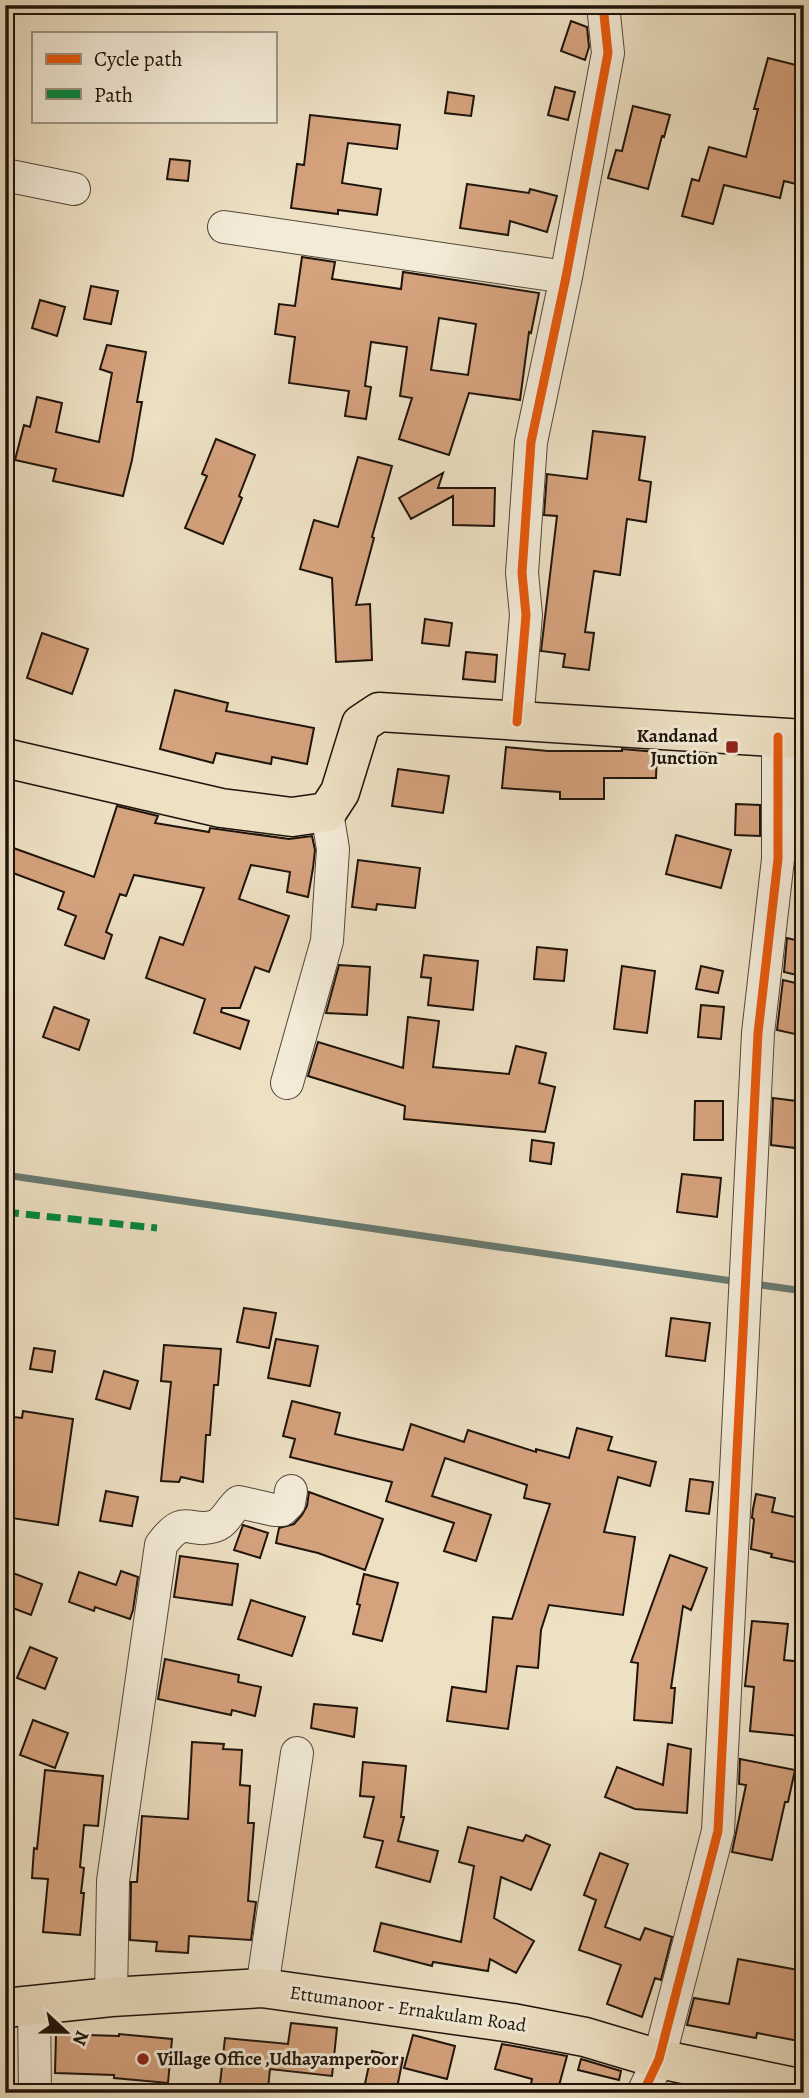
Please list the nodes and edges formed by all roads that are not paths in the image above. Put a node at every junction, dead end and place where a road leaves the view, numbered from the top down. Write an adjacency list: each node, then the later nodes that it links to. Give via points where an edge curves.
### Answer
1 (603, 5): 5 (street, via 608,53)
2 (5, 175): 3 (street)
3 (74, 190)
4 (223, 228): 5 (street)
5 (566, 277): 6 (street, via 531,442 522,573 526,615)
6 (517, 722): 7 (main road); 9 (main road, via 379,712 361,724 340,792)
7 (791, 738): 16 (street, via 758,1033 718,1831)
8 (5, 758): 9 (main road, via 221,808 292,817)
9 (327, 812): 10 (street, via 333,849 327,941)
10 (287, 1083)
11 (291, 1491): 14 (street, via 282,1510 239,1502 223,1522 212,1527 181,1526 161,1545 113,1881)
12 (297, 1753): 13 (street)
13 (262, 1988): 14 (main road, Ettumanoor - Ernakulam Road); 16 (main road, Ettumanoor - Ernakulam Road, via 512,2023 585,2037)
14 (111, 1997): 15 (main road, Ettumanoor - Ernakulam Road)
15 (19, 2006): 18 (street)
16 (659, 2059): 17 (main road, Ettumanoor - Ernakulam Road); 19 (street)
17 (804, 2089)
18 (35, 2093)
19 (643, 2093)

